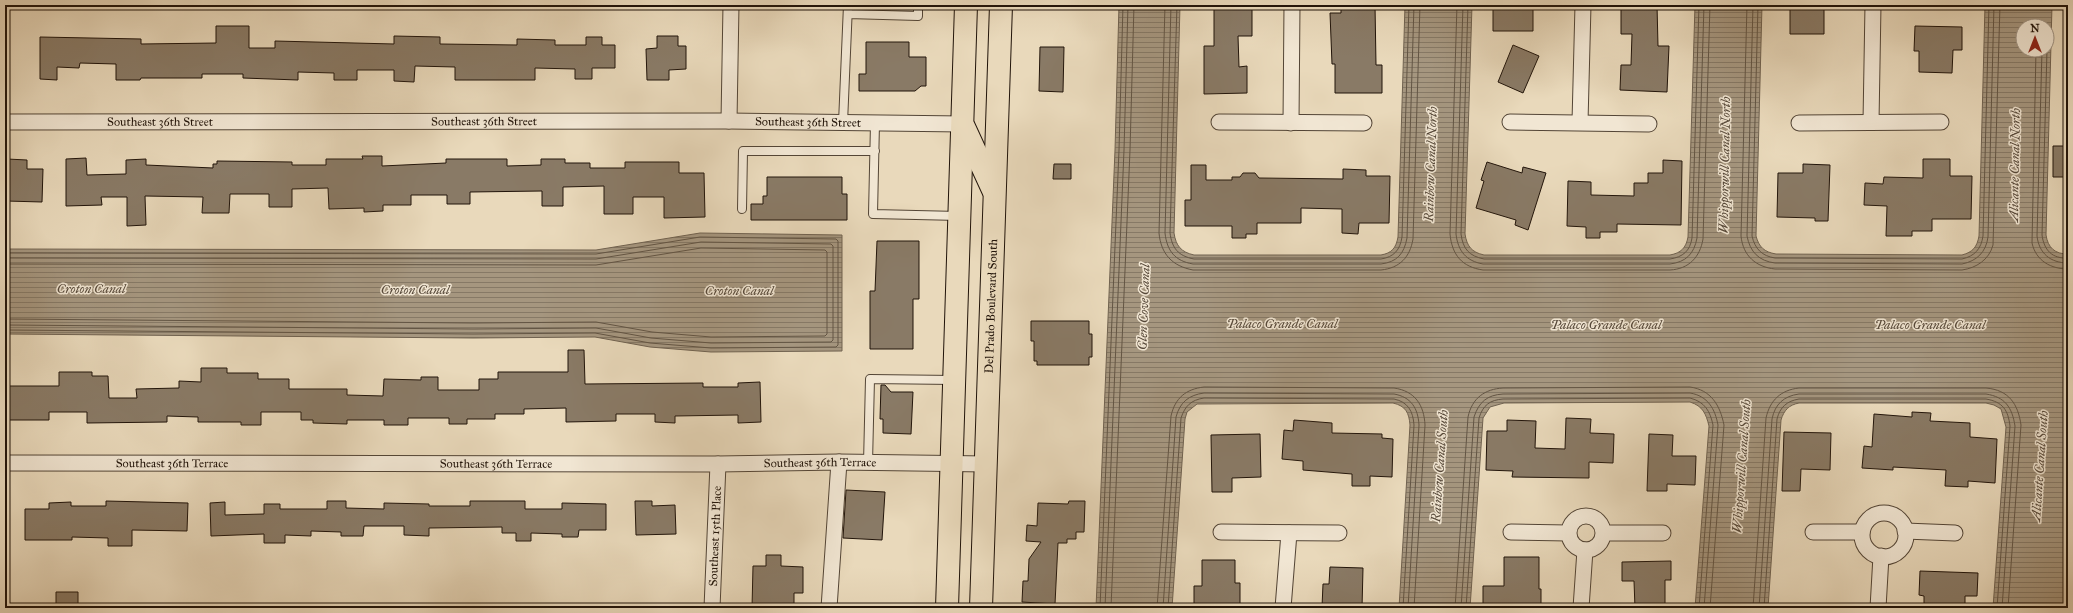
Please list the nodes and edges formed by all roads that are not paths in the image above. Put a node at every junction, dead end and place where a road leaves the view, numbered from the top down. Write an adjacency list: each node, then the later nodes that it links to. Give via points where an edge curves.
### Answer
1 (731, 5): 9 (street)
2 (918, 5): 8 (lane, via 918,16)
3 (966, 5): 21 (main road)
4 (1001, 5): 24 (main road, Del Prado Boulevard South)
5 (1292, 5): 18 (street)
6 (1583, 5): 13 (street)
7 (1872, 5): 14 (street)
8 (848, 9): 16 (lane)
9 (729, 121): 10 (street, Southeast 36th Street); 16 (street, Southeast 36th Street)
10 (5, 122)
11 (1219, 122): 18 (street)
12 (1510, 122): 13 (street)
13 (1580, 122): 22 (street)
14 (1871, 122): 15 (street); 20 (street)
15 (1941, 122)
16 (843, 123): 17 (street, Southeast 36th Street)
17 (875, 123): 21 (street, Southeast 36th Street); 23 (lane)
18 (1291, 123): 19 (street)
19 (1364, 123)
20 (1799, 123)
21 (962, 124): 24 (main road); 26 (main road)
22 (1649, 124)
23 (874, 151): 25 (lane, via 743,151); 26 (lane, via 873,214)
24 (996, 197): 33 (main road, Del Prado Boulevard South)
25 (742, 209)
26 (960, 216): 27 (main road)
27 (955, 380): 29 (lane, via 870,379); 31 (main road)
28 (839, 462): 29 (street, Southeast 36th Terrace); 32 (street, Southeast 36th Terrace); 48 (street)
29 (868, 462): 31 (street, Southeast 36th Terrace)
30 (5, 463): 32 (street, Southeast 36th Terrace)
31 (953, 463): 33 (street, Southeast 36th Terrace); 49 (main road)
32 (718, 464): 47 (street, Southeast 15th Place)
33 (987, 464): 50 (main road, Del Prado Boulevard South)
34 (1905, 531): 38 (street, via 1899,519 1886,513 1867,520); 44 (street); 46 (street, via 1900,550 1894,554)
35 (1221, 532): 39 (street)
36 (1511, 532): 41 (street)
37 (1813, 532): 38 (street)
38 (1862, 532): 46 (street, via 1865,546 1874,554)
39 (1289, 533): 40 (street); 51 (street)
40 (1339, 533)
41 (1568, 533): 42 (street, via 1576,518 1586,515 1601,523); 45 (street, via 1572,543)
42 (1604, 533): 43 (street); 45 (street, via 1600,544 1591,550)
43 (1663, 533)
44 (1955, 533)
45 (1585, 550): 52 (street)
46 (1881, 556): 53 (street)
47 (712, 608)
48 (829, 608)
49 (947, 608)
50 (981, 608)
51 (1283, 608)
52 (1581, 608)
53 (1878, 608)

